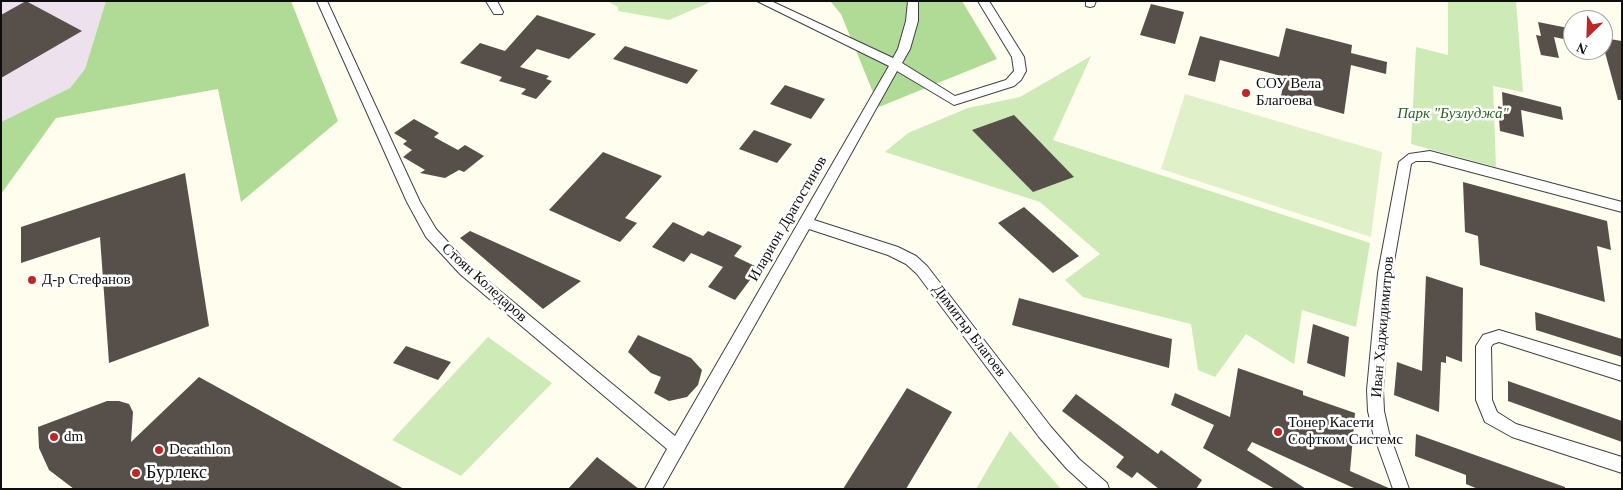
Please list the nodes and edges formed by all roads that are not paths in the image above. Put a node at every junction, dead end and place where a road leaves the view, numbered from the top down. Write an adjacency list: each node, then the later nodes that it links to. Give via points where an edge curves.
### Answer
1 (322, 1): 11 (street, Стоян Коледаров, via 431,233 465,270)
2 (491, 1): 6 (street)
3 (762, 1): 7 (street)
4 (912, 1): 7 (street, Иларион Драгостинов, via 908,38)
5 (983, 1): 7 (street, via 1018,57 1018,77 954,101)
6 (498, 12)
7 (895, 64): 9 (street, Иларион Драгостинов)
8 (1622, 207): 13 (street, Иван Хаджидимитров, via 1430,156 1413,157 1405,162 1385,273 1375,390 1381,433)
9 (804, 222): 11 (street, Иларион Драгостинов); 15 (street, Димитър Благоев, via 911,260 922,270 1045,432)
10 (1622, 374): 12 (street, via 1499,336 1488,339 1483,346 1484,400 1491,417 1512,430)
11 (676, 447): 14 (street)
12 (1622, 466)
13 (1402, 488)
14 (653, 489)
15 (1101, 489)

